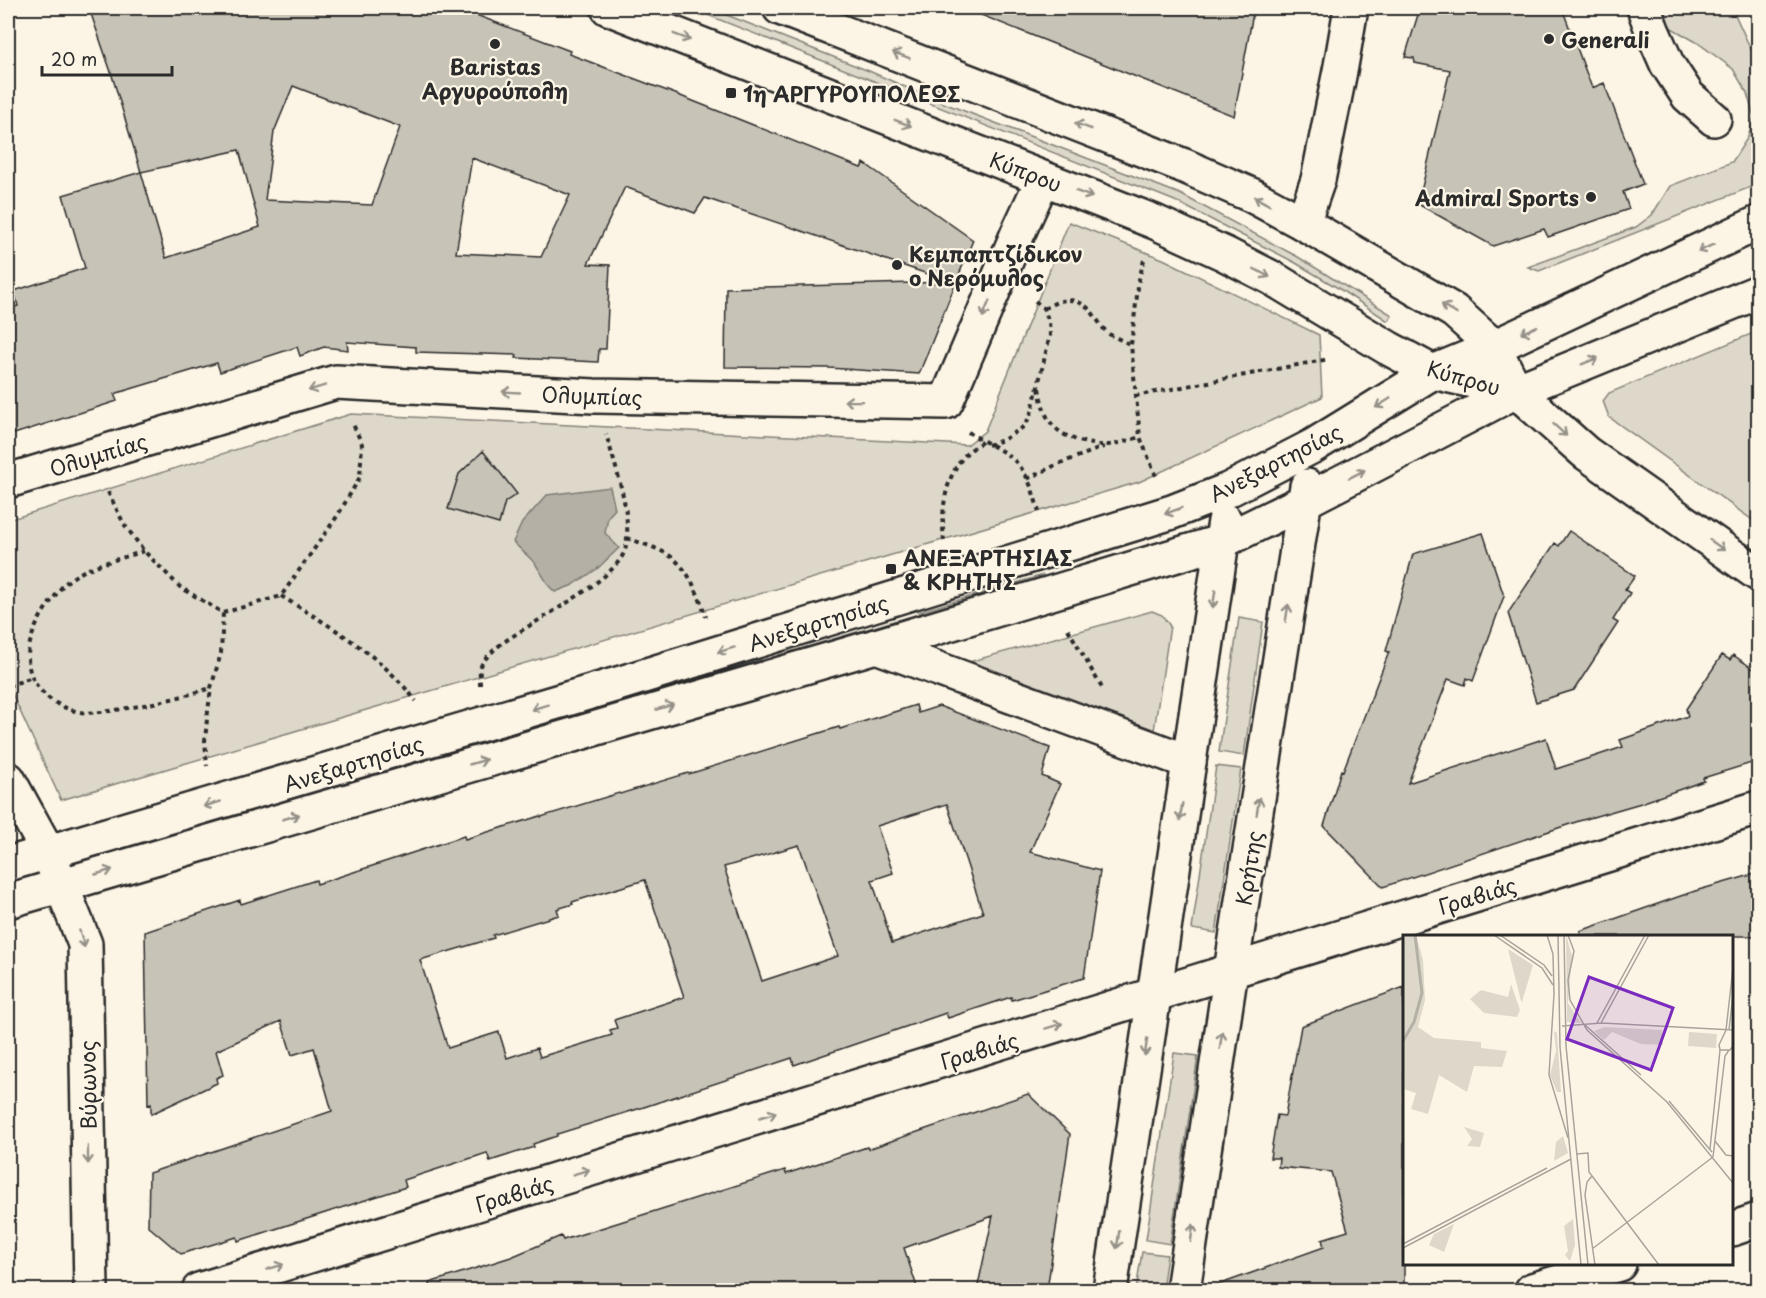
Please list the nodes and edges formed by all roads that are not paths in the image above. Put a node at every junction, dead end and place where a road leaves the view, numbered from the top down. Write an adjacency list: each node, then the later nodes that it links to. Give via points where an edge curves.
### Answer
1 (608, 8): 6 (main road, Κύπρου, one-way to 6)
2 (780, 8): 7 (main road, Κύπρου, one-way to 2, via 1182,165)
3 (1351, 8): 7 (main road, via 1318,180)
4 (1644, 8): 5 (main road, via 1677,80 1688,96)
5 (1714, 119)
6 (1043, 178): 11 (main road, Κύπρου, one-way to 11, via 1225,254); 14 (main road, Ολυμπίας, one-way to 14, via 946,402 594,396 336,382)
7 (1303, 223): 10 (main road, Κύπρου, one-way to 7, via 1454,311)
8 (1758, 223): 10 (main road, Ανεξαρτησίας, one-way to 10)
9 (1758, 292): 12 (main road, Ανεξαρτησίας, one-way to 9)
10 (1494, 347): 11 (main road, Ανεξαρτησίας); 12 (main road, Κύπρου)
11 (1433, 372): 12 (main road, Κύπρου); 13 (main road, Ανεξαρτησίας, one-way to 13)
12 (1516, 391): 16 (main road, Ανεξαρτησίας, one-way to 12); 18 (main road, one-way to 18, via 1586,453)
13 (1313, 446): 15 (main road, Ανεξαρτησίας); 16 (main road, Κρήτης)
14 (8, 481)
15 (1228, 490): 17 (main road); 23 (main road, Ανεξαρτησίας, one-way to 23, via 1172,512 717,653)
16 (1305, 501): 17 (main road, Ανεξαρτησίας); 27 (main road, Κρήτης, one-way to 16)
17 (1223, 541): 19 (main road, Ανεξαρτησίας); 20 (main road, one-way to 20)
18 (1758, 574)
19 (876, 646): 20 (main road); 25 (main road, Ανεξαρτησίας, one-way to 19)
20 (1189, 762): 28 (main road, one-way to 28)
21 (8, 778): 23 (main road, Βύρωνος)
22 (1758, 808): 27 (main road, Γραβιάς)
23 (48, 852): 24 (main road, Ανεξαρτησίας); 25 (main road, Βύρωνος)
24 (8, 864)
25 (62, 884): 26 (main road, Ανεξαρτησίας); 32 (main road, Βύρωνος, one-way to 32, via 85,944)
26 (8, 901)
27 (1231, 971): 28 (main road, Γραβιάς); 35 (main road, Κρήτης, one-way to 27)
28 (1154, 996): 33 (main road, Γραβιάς, one-way to 28); 34 (main road, one-way to 34)
29 (1758, 1220): 30 (main road)
30 (1733, 1228)
31 (1613, 1265): 36 (main road)
32 (91, 1290)
33 (199, 1290)
34 (1110, 1290)
35 (1183, 1290)
36 (1532, 1290)

